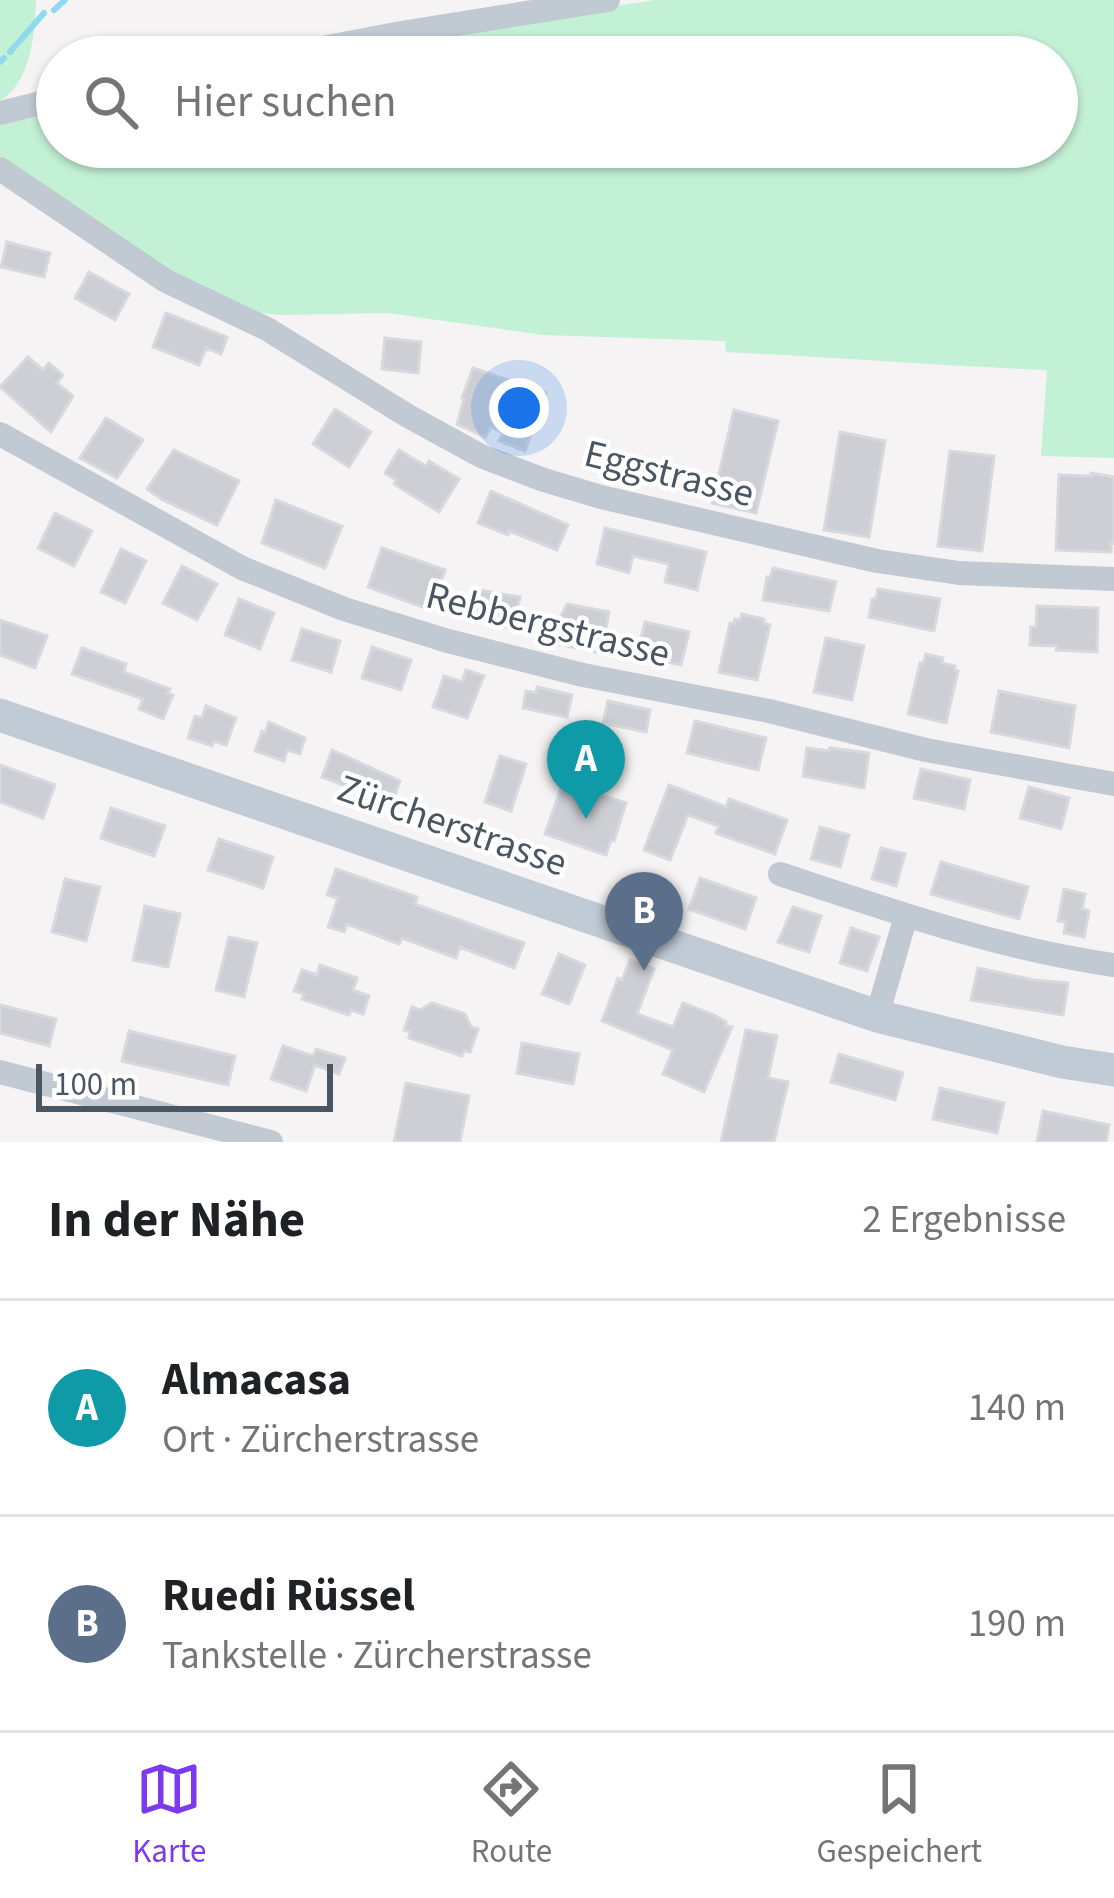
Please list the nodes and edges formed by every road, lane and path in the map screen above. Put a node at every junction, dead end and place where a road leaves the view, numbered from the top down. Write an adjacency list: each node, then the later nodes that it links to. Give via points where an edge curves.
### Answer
1 (608, 0): 2 (street)
2 (385, 36)
3 (36, 104): 4 (street)
4 (1, 112)
5 (2, 175): 7 (street, Eggstrasse, via 166,281 267,329 482,456 544,480 877,561)
6 (0, 434): 9 (street, Rebbergstrasse, via 242,568 344,609 583,675)
7 (1114, 580)
8 (0, 715): 13 (main road, Zürcherstrasse)
9 (1114, 784)
10 (780, 874): 11 (street)
11 (906, 916): 12 (street); 13 (street)
12 (1114, 965)
13 (877, 1016): 14 (main road, Zürcherstrasse)
14 (1114, 1070)
15 (0, 1072): 16 (street)
16 (271, 1142)

